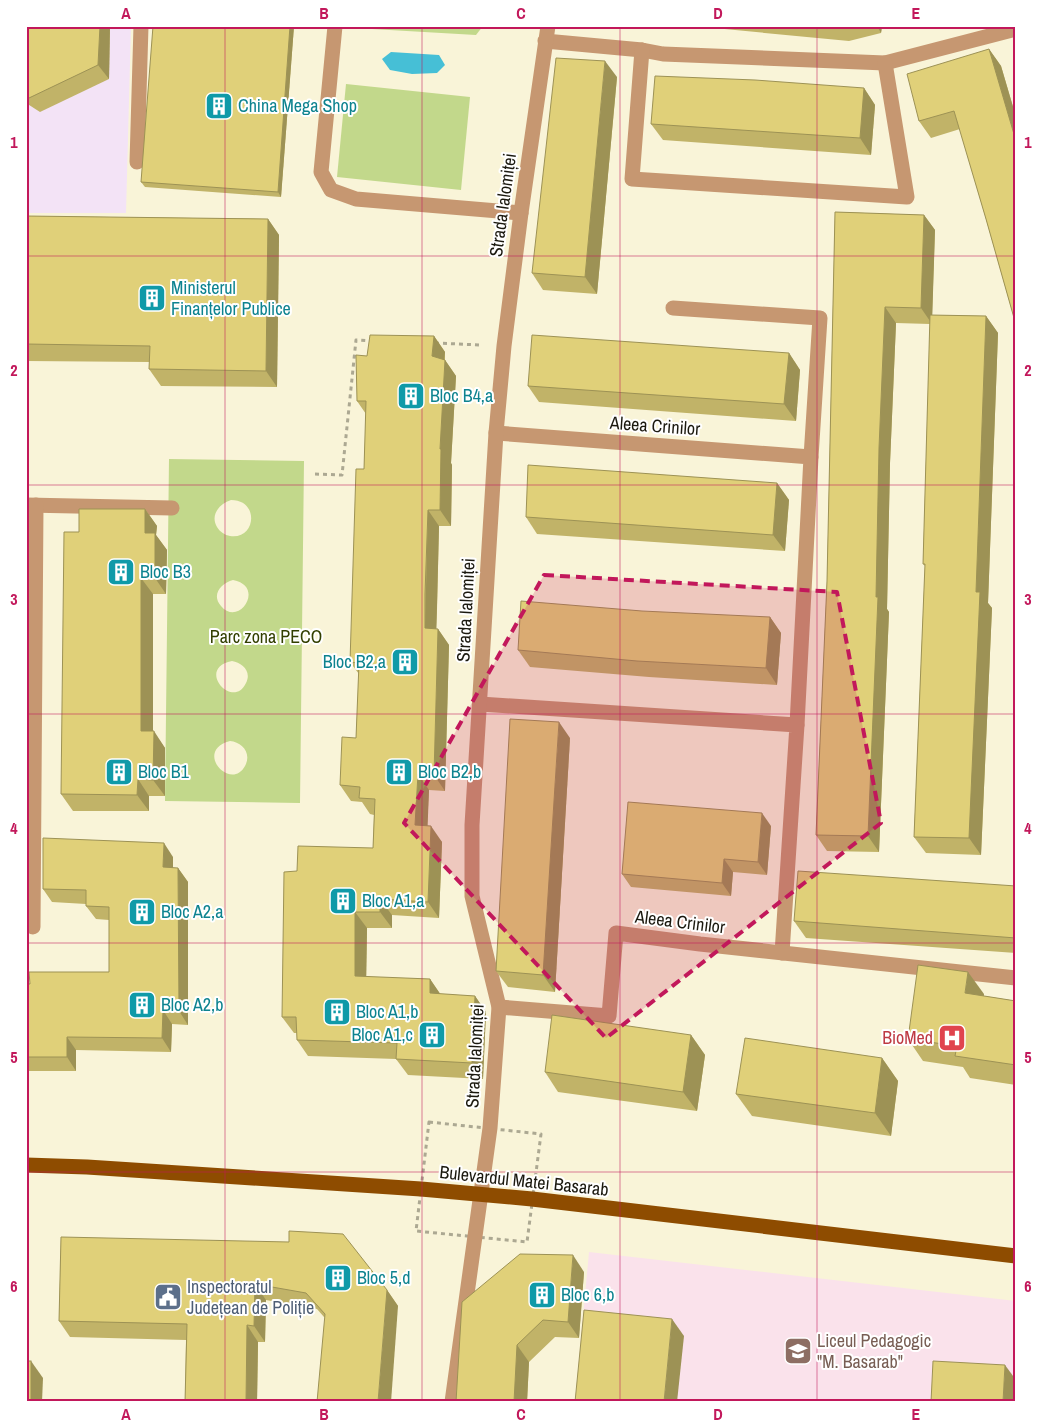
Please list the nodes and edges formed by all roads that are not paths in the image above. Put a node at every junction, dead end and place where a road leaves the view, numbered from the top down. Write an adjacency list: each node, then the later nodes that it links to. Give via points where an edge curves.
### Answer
1 (141, 26): 7 (street)
2 (335, 26): 8 (street, via 321,172 331,190 356,199)
3 (1016, 28): 6 (street)
4 (546, 34): 5 (street); 8 (street, Strada Ialomiței)
5 (642, 50): 6 (street, via 663,54); 6 (street, via 632,178 907,197)
6 (885, 63)
7 (137, 162)
8 (521, 213): 10 (street, Strada Ialomiței)
9 (674, 308): 11 (street, via 820,318)
10 (496, 433): 11 (street, Aleea Crinilor); 14 (street, Strada Ialomiței)
11 (811, 457): 15 (street)
12 (31, 505): 13 (street); 16 (street)
13 (172, 508)
14 (480, 704): 15 (street); 19 (street, Strada Ialomiței, via 472,825 472,896)
15 (796, 725): 17 (street)
16 (32, 927)
17 (782, 953): 18 (street, Aleea Crinilor); 19 (street, Aleea Crinilor, via 616,933 609,1016)
18 (1016, 978)
19 (499, 1007): 21 (street, Strada Ialomiței, via 490,1128)
20 (26, 1165): 21 (main road, Bulevardul Matei Basarab, via 340,1182)
21 (481, 1195): 22 (main road, Bulevardul Matei Basarab); 23 (street, Strada Ialomiței)
22 (1016, 1256)
23 (452, 1402)

